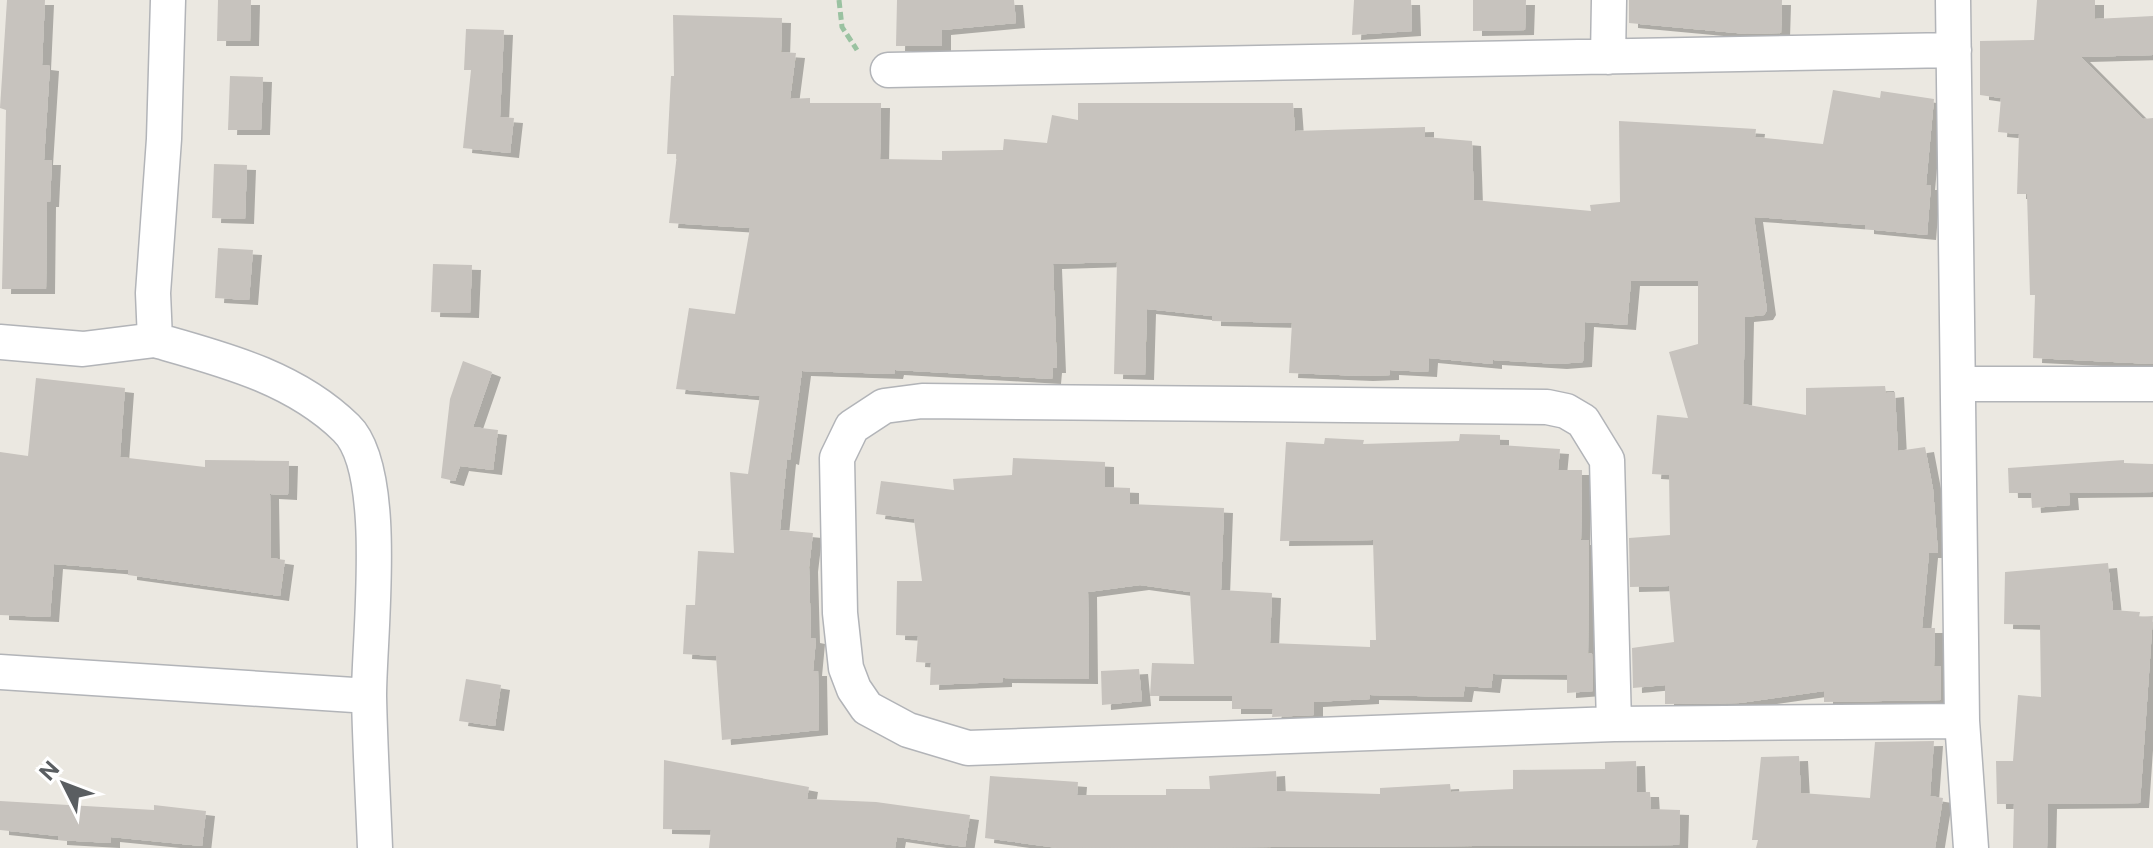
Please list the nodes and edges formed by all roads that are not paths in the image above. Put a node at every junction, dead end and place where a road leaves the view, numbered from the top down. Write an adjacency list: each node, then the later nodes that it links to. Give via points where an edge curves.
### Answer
1 (168, 0): 7 (street)
2 (1609, 0): 5 (street)
3 (1953, 0): 4 (street)
4 (1954, 50): 5 (street); 9 (street)
5 (1608, 57): 6 (street)
6 (888, 70)
7 (155, 340): 8 (street, via 83,349); 12 (street, via 286,383 348,429 365,460 374,533)
8 (0, 342)
9 (1960, 384): 10 (street); 13 (street)
10 (2153, 384)
11 (0, 672): 12 (street)
12 (369, 696): 15 (street)
13 (1962, 721): 14 (street); 16 (street)
14 (1614, 724): 14 (street, via 968,748 908,730 867,708 846,668 837,458 852,427 884,406 922,401 1566,411 1583,421 1607,460)
15 (375, 848)
16 (1971, 848)

